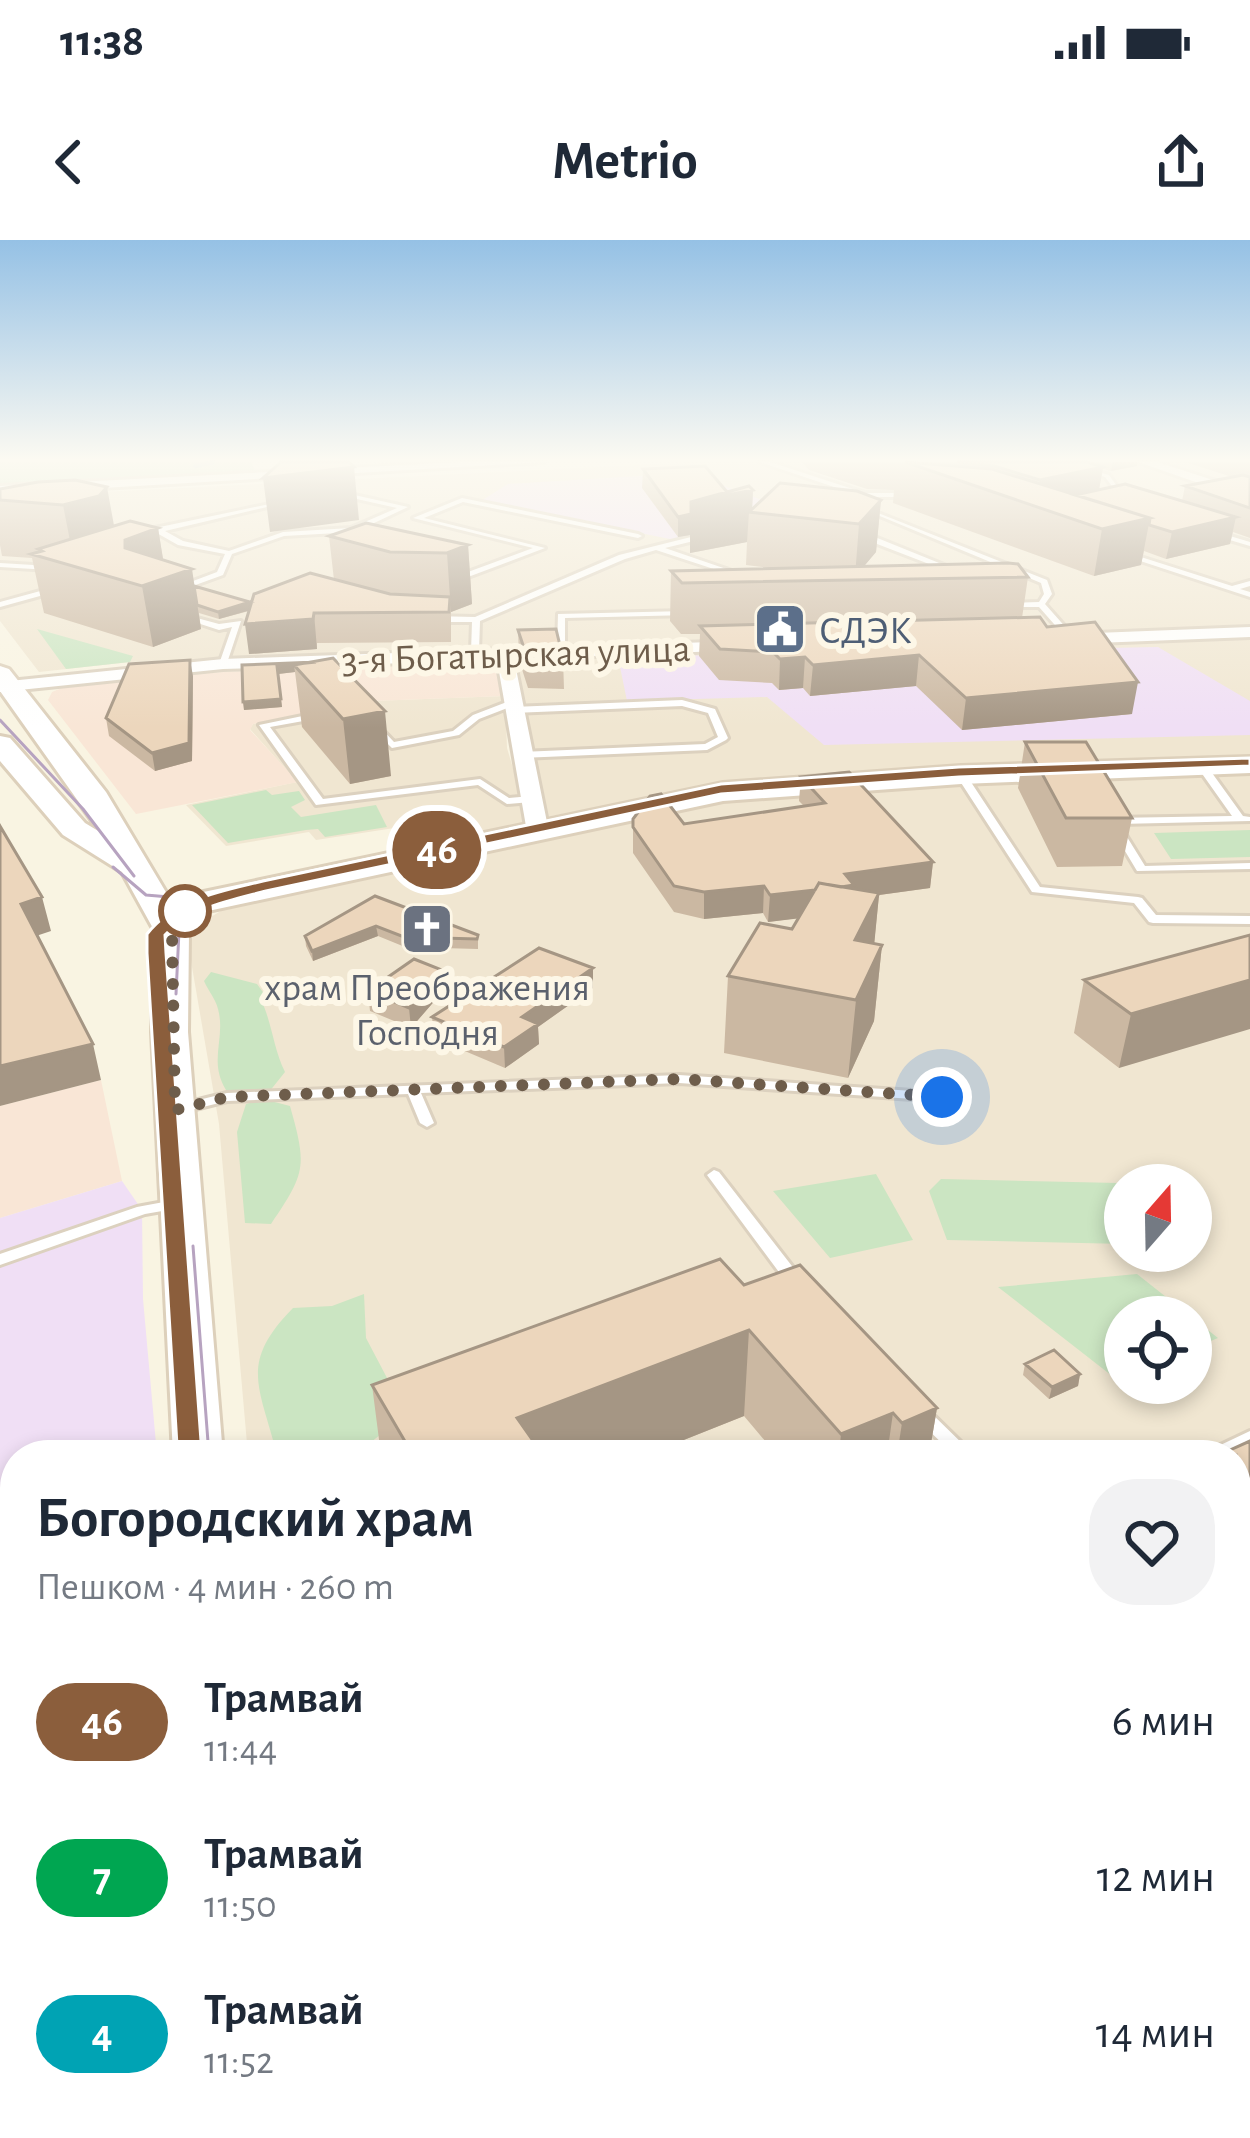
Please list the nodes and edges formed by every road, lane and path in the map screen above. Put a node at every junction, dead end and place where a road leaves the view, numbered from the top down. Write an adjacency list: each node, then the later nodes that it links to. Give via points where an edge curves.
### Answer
1 (182, 551): 10 (lane)
2 (215, 551): 11 (lane)
3 (236, 551): 11 (lane)
4 (533, 551): 19 (lane)
5 (646, 551): 31 (lane)
6 (665, 551): 17 (lane)
7 (895, 551): 13 (lane)
8 (970, 551): 16 (lane)
9 (1122, 552): 21 (lane)
10 (173, 553)
11 (229, 553): 22 (lane, via 220,573)
12 (1, 567): 14 (lane)
13 (953, 567)
14 (58, 568)
15 (974, 568): 16 (lane)
16 (1014, 568): 24 (lane, via 1044,582)
17 (737, 575)
18 (1250, 583): 21 (lane)
19 (428, 584)
20 (68, 585): 25 (lane)
21 (1232, 589): 23 (lane)
22 (160, 595)
23 (1250, 595)
24 (1041, 604): 26 (lane); 34 (lane)
25 (0, 605)
26 (993, 605)
27 (709, 612): 36 (lane, via 561,616)
28 (180, 615): 32 (lane, via 219,627)
29 (257, 616): 32 (lane)
30 (414, 618): 31 (lane)
31 (476, 620): 38 (lane)
32 (238, 623): 39 (lane)
33 (1250, 632): 34 (street)
34 (1062, 639)
35 (770, 645): 36 (street, 3-я Богатырская улица)
36 (561, 650): 37 (street, 3-я Богатырская улица)
37 (504, 651): 38 (street, 3-я Богатырская улица); 41 (street)
38 (475, 652): 39 (street, 3-я Богатырская улица)
39 (223, 664): 40 (street, 3-я Богатырская улица)
40 (3, 682): 52 (main road, via 96,798)
41 (513, 706): 43 (lane, via 456,733 392,745); 45 (street); 45 (lane, via 682,703 712,711 723,738 707,746)
42 (338, 713): 49 (lane, via 264,725 320,803 480,782 507,801)
43 (370, 722)
44 (0, 744): 52 (main road, via 74,829)
45 (521, 755): 49 (street)
46 (1250, 765): 47 (main road)
47 (1203, 768): 48 (main road); 50 (lane)
48 (961, 775): 51 (main road, via 722,792); 55 (lane, via 1036,890 1138,901 1153,919)
49 (531, 799): 51 (street)
50 (1245, 819): 53 (lane, via 1112,821 1141,869)
51 (538, 832): 54 (main road)
52 (134, 866): 54 (main road)
53 (1250, 866)
54 (162, 910): 58 (main road, via 172,932)
55 (1250, 920)
56 (412, 1090): 57 (lane, via 679,1079); 58 (lane, via 227,1097); 59 (lane)
57 (942, 1097)
58 (175, 1110): 61 (main road)
59 (427, 1123)
60 (714, 1175): 63 (lane)
61 (182, 1204): 62 (lane, via 142,1210); 65 (main road)
62 (0, 1260)
63 (807, 1298)
64 (898, 1390): 66 (lane)
65 (197, 1440)
66 (949, 1440)

